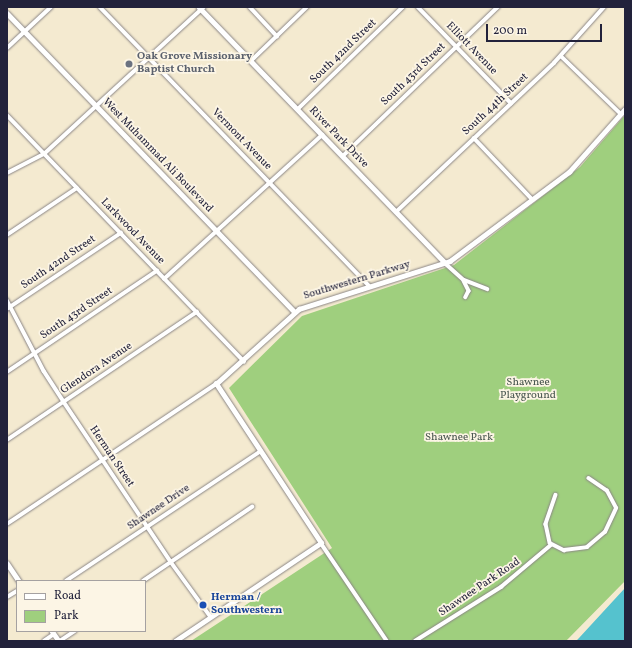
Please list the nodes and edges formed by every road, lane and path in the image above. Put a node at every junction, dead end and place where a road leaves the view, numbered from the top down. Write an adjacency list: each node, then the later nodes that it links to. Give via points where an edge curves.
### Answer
1 (51, 7): 11 (street)
2 (100, 7): 16 (street, Vermont Avenue)
3 (250, 7): 12 (street)
4 (307, 7): 12 (street)
5 (403, 7): 21 (street, South 42nd Street)
6 (418, 7): 13 (street, Elliott Avenue)
7 (498, 7): 13 (street, South 43rd Street)
8 (604, 7): 15 (street, South 44th Street)
9 (202, 8): 16 (street); 17 (street, River Park Drive)
10 (7, 13): 11 (street, West Muhammad Ali Boulevard)
11 (25, 31): 14 (street); 19 (street, West Muhammad Ali Boulevard)
12 (277, 36): 17 (street)
13 (457, 47): 18 (street, Elliott Avenue); 27 (street, South 43rd Street)
14 (7, 48)
15 (561, 56): 18 (street, South 44th Street); 22 (street)
16 (149, 58): 19 (street); 29 (street, Vermont Avenue)
17 (251, 61): 21 (street, River Park Drive)
18 (511, 104): 25 (street, South 44th Street)
19 (97, 106): 26 (street); 33 (street, West Muhammad Ali Boulevard)
20 (625, 109): 22 (street, Southwestern Parkway)
21 (298, 110): 24 (street, River Park Drive)
22 (620, 114): 31 (street, Southwestern Parkway, via 574,167)
23 (7, 115): 26 (street, Larkwood Avenue)
24 (322, 135): 27 (street, River Park Drive); 29 (street)
25 (474, 138): 31 (street); 32 (street, South 44th Street)
26 (44, 154): 28 (street); 30 (street, Larkwood Avenue)
27 (343, 156): 32 (street, River Park Drive)
28 (7, 173)
29 (270, 183): 33 (street); 40 (street, Vermont Avenue)
30 (77, 188): 34 (street, Larkwood Avenue); 35 (street)
31 (532, 199): 36 (street, Southwestern Parkway)
32 (396, 212): 36 (street, River Park Drive)
33 (217, 231): 38 (street); 46 (street, West Muhammad Ali Boulevard)
34 (120, 233): 37 (street, Larkwood Avenue); 44 (street, South 42nd Street)
35 (7, 235)
36 (445, 263): 39 (street, River Park Drive); 40 (street, Southwestern Parkway)
37 (157, 272): 38 (street, Larkwood Avenue); 47 (street, South 43rd Street)
38 (164, 279): 45 (street, Larkwood Avenue)
39 (464, 280): 41 (street, River Park Drive); 42 (street, via 469,290)
40 (370, 286): 46 (street, Southwestern Parkway, via 305,306)
41 (487, 289)
42 (466, 297)
43 (7, 300): 44 (street, Herman Street)
44 (9, 308): 47 (street, Herman Street)
45 (197, 312): 48 (street, Larkwood Avenue); 51 (street, Glendora Avenue)
46 (295, 312): 48 (street, Southwestern Parkway)
47 (35, 353): 49 (street, South 43rd Street); 51 (street, Herman Street)
48 (244, 361): 50 (street, Southwestern Parkway)
49 (7, 372)
50 (216, 384): 53 (street); 54 (street)
51 (64, 402): 52 (street, Glendora Avenue); 54 (street, Herman Street)
52 (7, 440)
53 (261, 451): 59 (street, Shawnee Drive); 60 (street)
54 (103, 460): 58 (street); 59 (street, Herman Street)
55 (589, 479): 61 (street, via 607,492 616,508 608,526 599,538 582,548 564,550)
56 (556, 495): 61 (street, via 546,524)
57 (252, 507): 62 (street)
58 (7, 524)
59 (147, 527): 62 (street, Herman Street); 65 (street, Shawnee Drive)
60 (322, 543): 69 (street); 75 (street)
61 (551, 546): 76 (street, Shawnee Park Road, via 501,587)
62 (171, 562): 66 (street); 69 (street, Herman Street)
63 (7, 563): 64 (street)
64 (18, 580)
65 (68, 580)
66 (144, 580)
67 (16, 592): 68 (street)
68 (7, 597)
69 (211, 617): 74 (street)
70 (73, 632): 73 (street)
71 (53, 633): 72 (street); 73 (street)
72 (44, 641)
73 (59, 641)
74 (175, 641)
75 (387, 641)
76 (415, 641)

